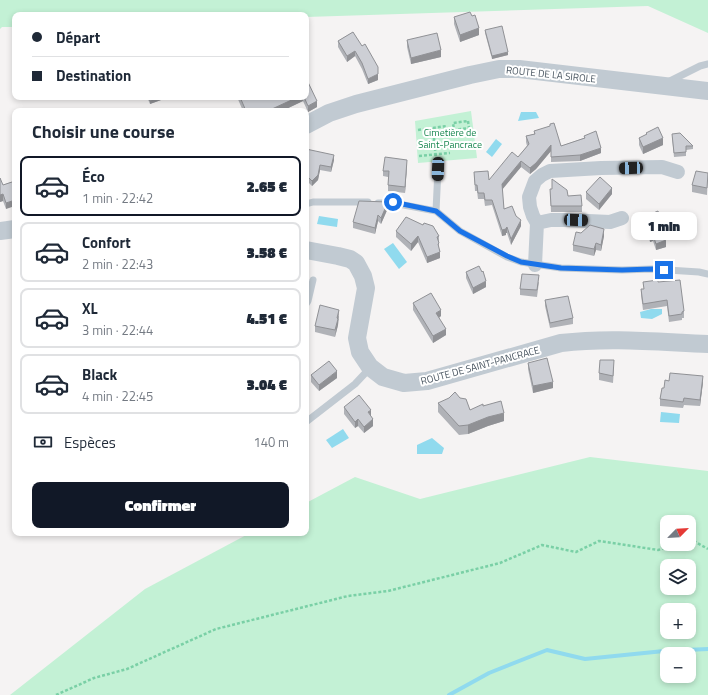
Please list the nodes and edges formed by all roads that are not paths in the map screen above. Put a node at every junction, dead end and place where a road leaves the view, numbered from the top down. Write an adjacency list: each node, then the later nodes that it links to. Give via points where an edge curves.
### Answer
1 (708, 64): 2 (lane)
2 (660, 86): 3 (street, ROUTE DE LA SIROLE); 4 (street, ROUTE DE LA SIROLE, via 519,69 499,69 356,104 329,113)
3 (707, 91)
4 (309, 123)
5 (438, 169): 8 (lane)
6 (678, 172): 10 (street, via 662,167 550,171 535,181 530,197 530,206)
7 (309, 203): 8 (lane, via 393,202)
8 (436, 211): 14 (lane, via 460,231 507,256)
9 (622, 218): 10 (street, via 610,222 551,220)
10 (537, 223): 14 (street)
11 (12, 229): 12 (street)
12 (0, 231)
13 (309, 251): 19 (street, ROUTE DE SAINT-PANCRACE, via 350,259 356,263 363,276 366,288 357,338 360,352)
14 (535, 265): 15 (lane, via 561,268 652,269)
15 (708, 274)
16 (313, 280): 17 (lane)
17 (309, 297)
18 (708, 344): 19 (street, ROUTE DE SAINT-PANCRACE, via 624,340 561,343 427,381 404,383 383,377)
19 (370, 367): 20 (lane, via 355,384)
20 (309, 420)

